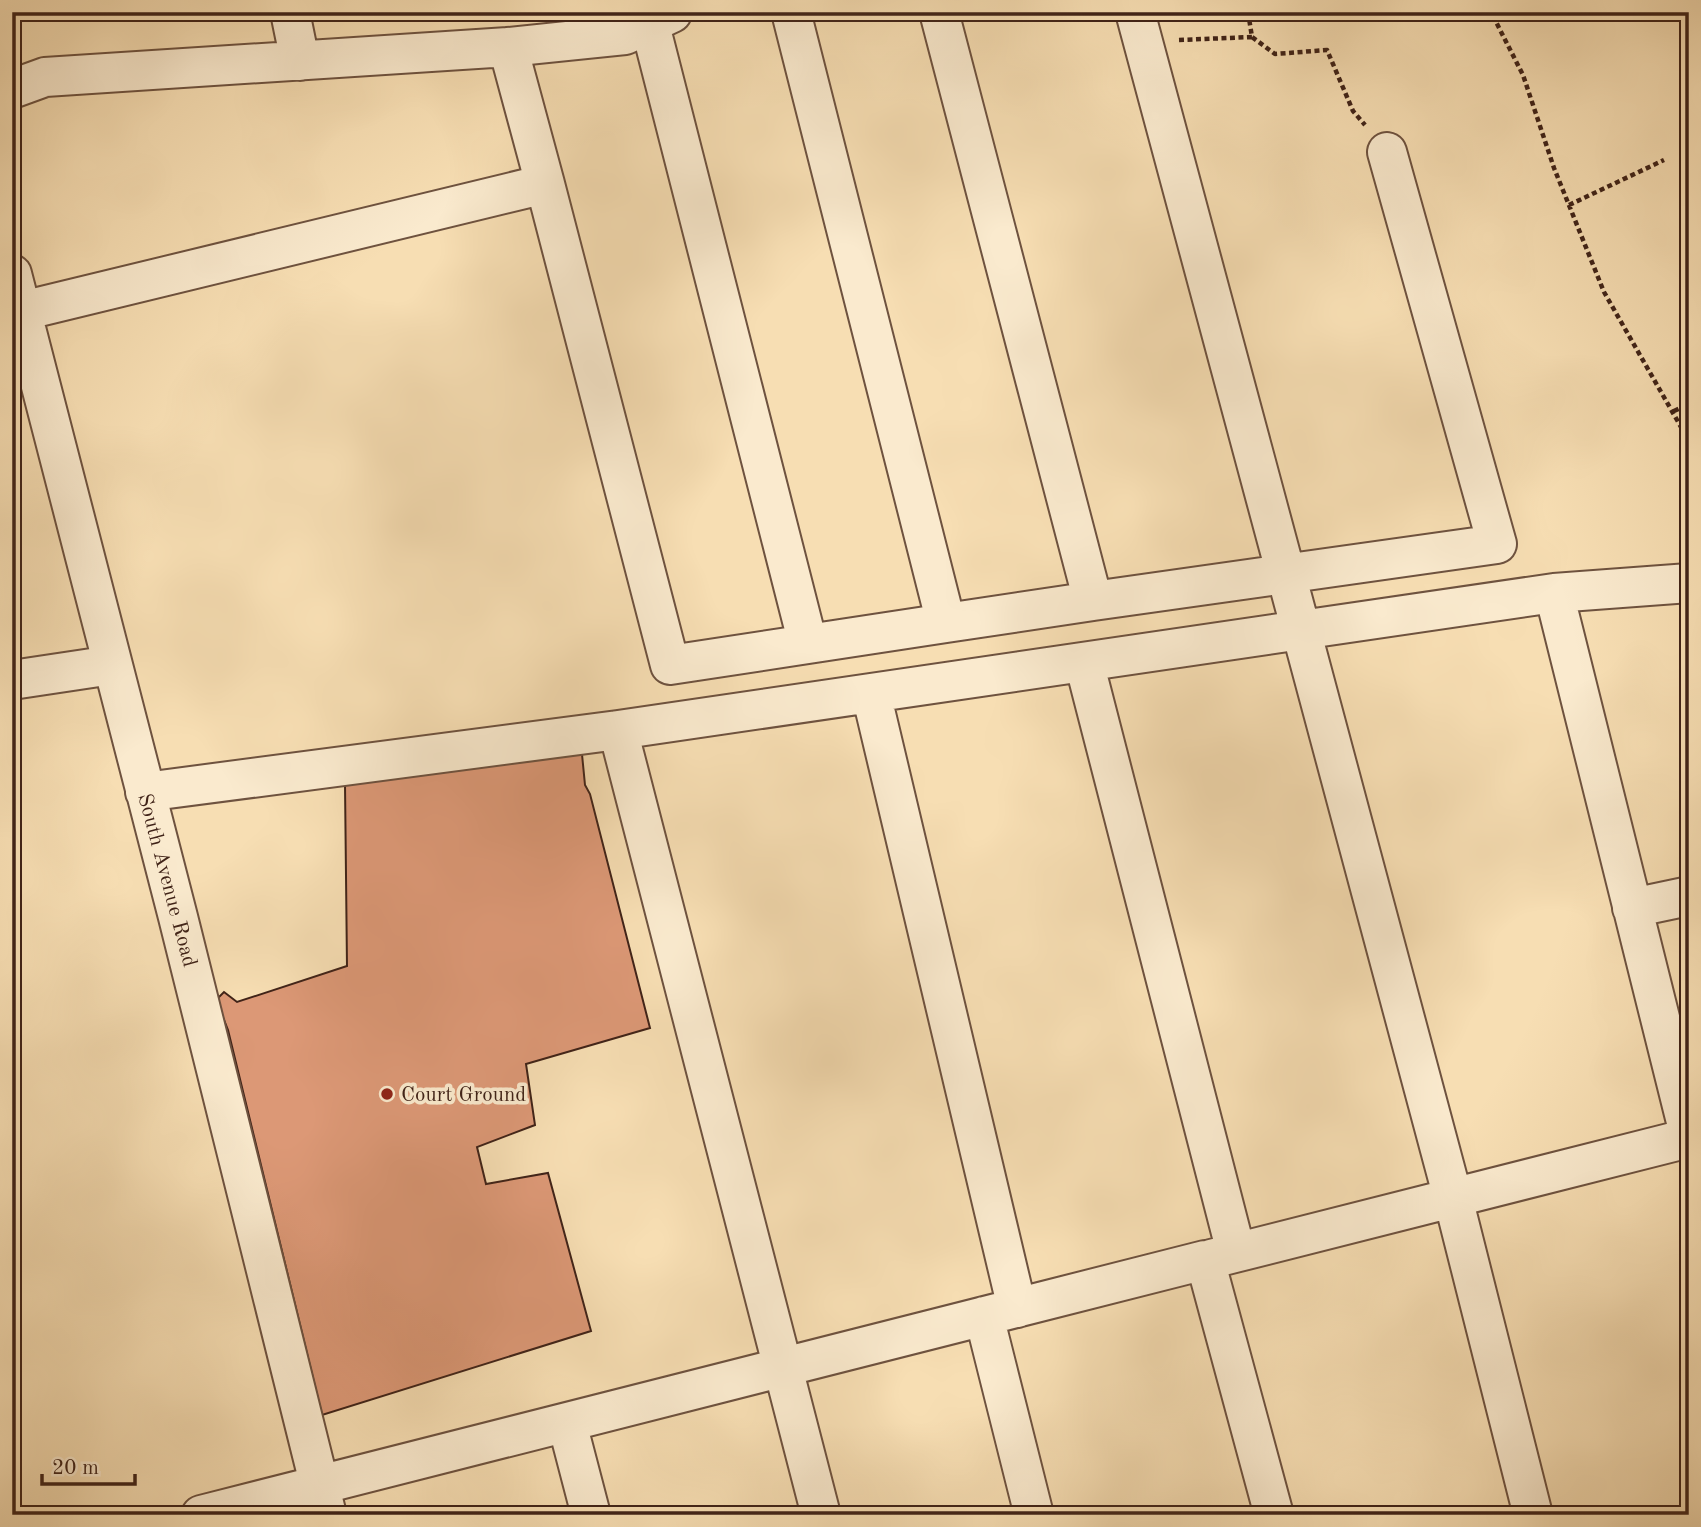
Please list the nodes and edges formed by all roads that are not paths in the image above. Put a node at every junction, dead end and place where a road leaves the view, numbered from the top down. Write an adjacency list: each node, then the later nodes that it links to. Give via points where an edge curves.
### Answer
1 (290, 12): 8 (street)
2 (791, 12): 18 (street)
3 (939, 12): 17 (street)
4 (662, 18): 5 (street, via 625,35); 20 (street)
5 (561, 27): 7 (street)
6 (1139, 27): 14 (street)
7 (508, 47): 8 (street); 11 (street)
8 (300, 61): 9 (street, via 46,77)
9 (12, 89)
10 (1387, 152): 14 (street, via 1497,544)
11 (545, 184): 13 (street); 23 (street)
12 (12, 274): 13 (street, South Avenue Road)
13 (22, 311): 22 (street, South Avenue Road)
14 (1286, 573): 17 (street); 19 (street)
15 (1689, 583): 16 (street)
16 (1554, 593): 19 (street); 30 (street)
17 (1093, 601): 18 (street)
18 (946, 623): 20 (street)
19 (1301, 630): 21 (street); 32 (street)
20 (808, 644): 23 (street)
21 (1084, 662): 25 (street); 33 (street)
22 (111, 665): 24 (street); 28 (street, South Avenue Road)
23 (670, 665): 26 (street)
24 (12, 680)
25 (871, 693): 26 (street); 34 (street)
26 (682, 718): 27 (street)
27 (618, 730): 28 (street); 35 (street)
28 (145, 792): 37 (street, South Avenue Road)
29 (1689, 896): 30 (street)
30 (1632, 908): 31 (street)
31 (1689, 1136): 32 (street)
32 (1453, 1198): 33 (street); 43 (street)
33 (1220, 1256): 34 (street); 42 (street)
34 (1001, 1312): 35 (street); 41 (street)
35 (783, 1367): 36 (street); 40 (street)
36 (567, 1423): 37 (street); 39 (street)
37 (323, 1501): 38 (street)
38 (201, 1515)
39 (591, 1515)
40 (821, 1515)
41 (1034, 1515)
42 (1274, 1515)
43 (1533, 1515)

